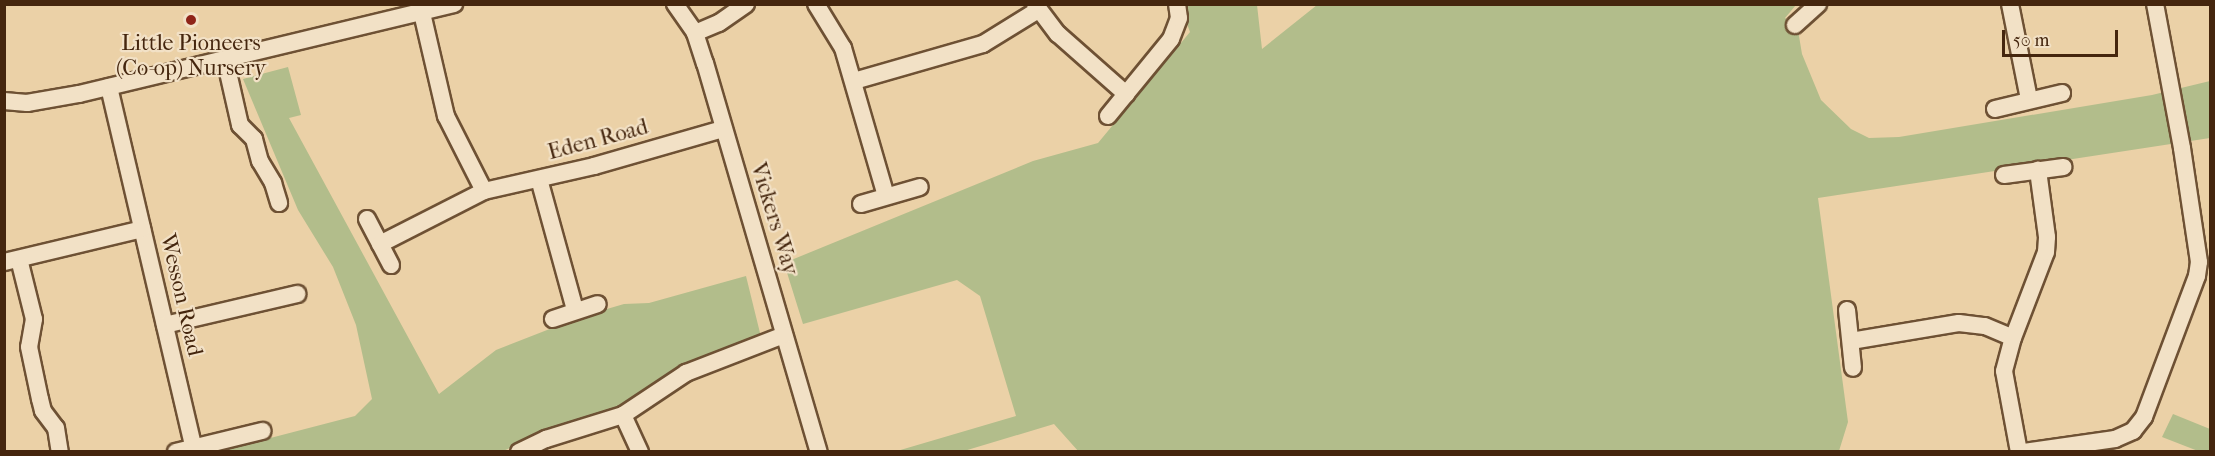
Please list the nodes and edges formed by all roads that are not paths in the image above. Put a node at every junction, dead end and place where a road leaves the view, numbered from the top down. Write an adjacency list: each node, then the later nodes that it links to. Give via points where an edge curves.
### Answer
1 (454, 4): 10 (street)
2 (675, 4): 12 (street, Vickers Way)
3 (746, 4): 12 (street, via 719,23)
4 (816, 4): 14 (street, via 843,48)
5 (1177, 4): 17 (street, via 1177,28 1160,55)
6 (1818, 4): 11 (street)
7 (2010, 4): 18 (street)
8 (2155, 4): 36 (street)
9 (1037, 7): 14 (street, via 983,44); 17 (street, via 1058,34)
10 (422, 13): 13 (street); 28 (street, via 444,110)
11 (1795, 25)
12 (695, 33): 22 (street, Vickers Way)
13 (225, 59): 15 (street); 30 (street, via 240,125 254,139)
14 (854, 81): 29 (street)
15 (109, 87): 19 (street, via 27,103); 33 (street, Wesson Road)
16 (2062, 93): 18 (street)
17 (1126, 94): 21 (street)
18 (2029, 99): 20 (street)
19 (4, 101)
20 (1995, 109)
21 (1108, 116)
22 (723, 129): 26 (street, Eden Road); 44 (street, Vickers Way)
23 (2063, 167): 24 (street)
24 (2038, 170): 25 (street); 45 (street, via 2046,252)
25 (2004, 175)
26 (539, 179): 28 (street, Eden Road); 40 (street)
27 (920, 187): 29 (street)
28 (484, 190): 34 (street, Eden Road)
29 (886, 196): 31 (street)
30 (279, 202)
31 (861, 204)
32 (367, 219): 34 (street)
33 (142, 229): 35 (street); 43 (street, Wesson Road)
34 (380, 244): 37 (street)
35 (12, 260): 52 (street, via 34,319 29,347 43,411 56,428)
36 (2205, 261): 51 (street, via 2139,424 2115,439)
37 (391, 265)
38 (297, 294): 43 (street)
39 (598, 304): 40 (street)
40 (575, 310): 42 (street)
41 (1847, 310): 46 (street)
42 (552, 319)
43 (165, 325): 50 (street, Wesson Road)
44 (784, 335): 48 (street, via 686,372); 56 (street, Vickers Way)
45 (2013, 338): 46 (street, via 1985,326 1959,322); 57 (street, via 2004,371)
46 (1851, 341): 47 (street)
47 (1853, 368)
48 (623, 415): 54 (street, via 546,439); 55 (street)
49 (262, 431): 50 (street)
50 (194, 446): 53 (street)
51 (2050, 449): 58 (street)
52 (60, 452)
53 (176, 452)
54 (519, 452)
55 (640, 452)
56 (819, 452)
57 (2019, 452)
58 (2024, 452)

